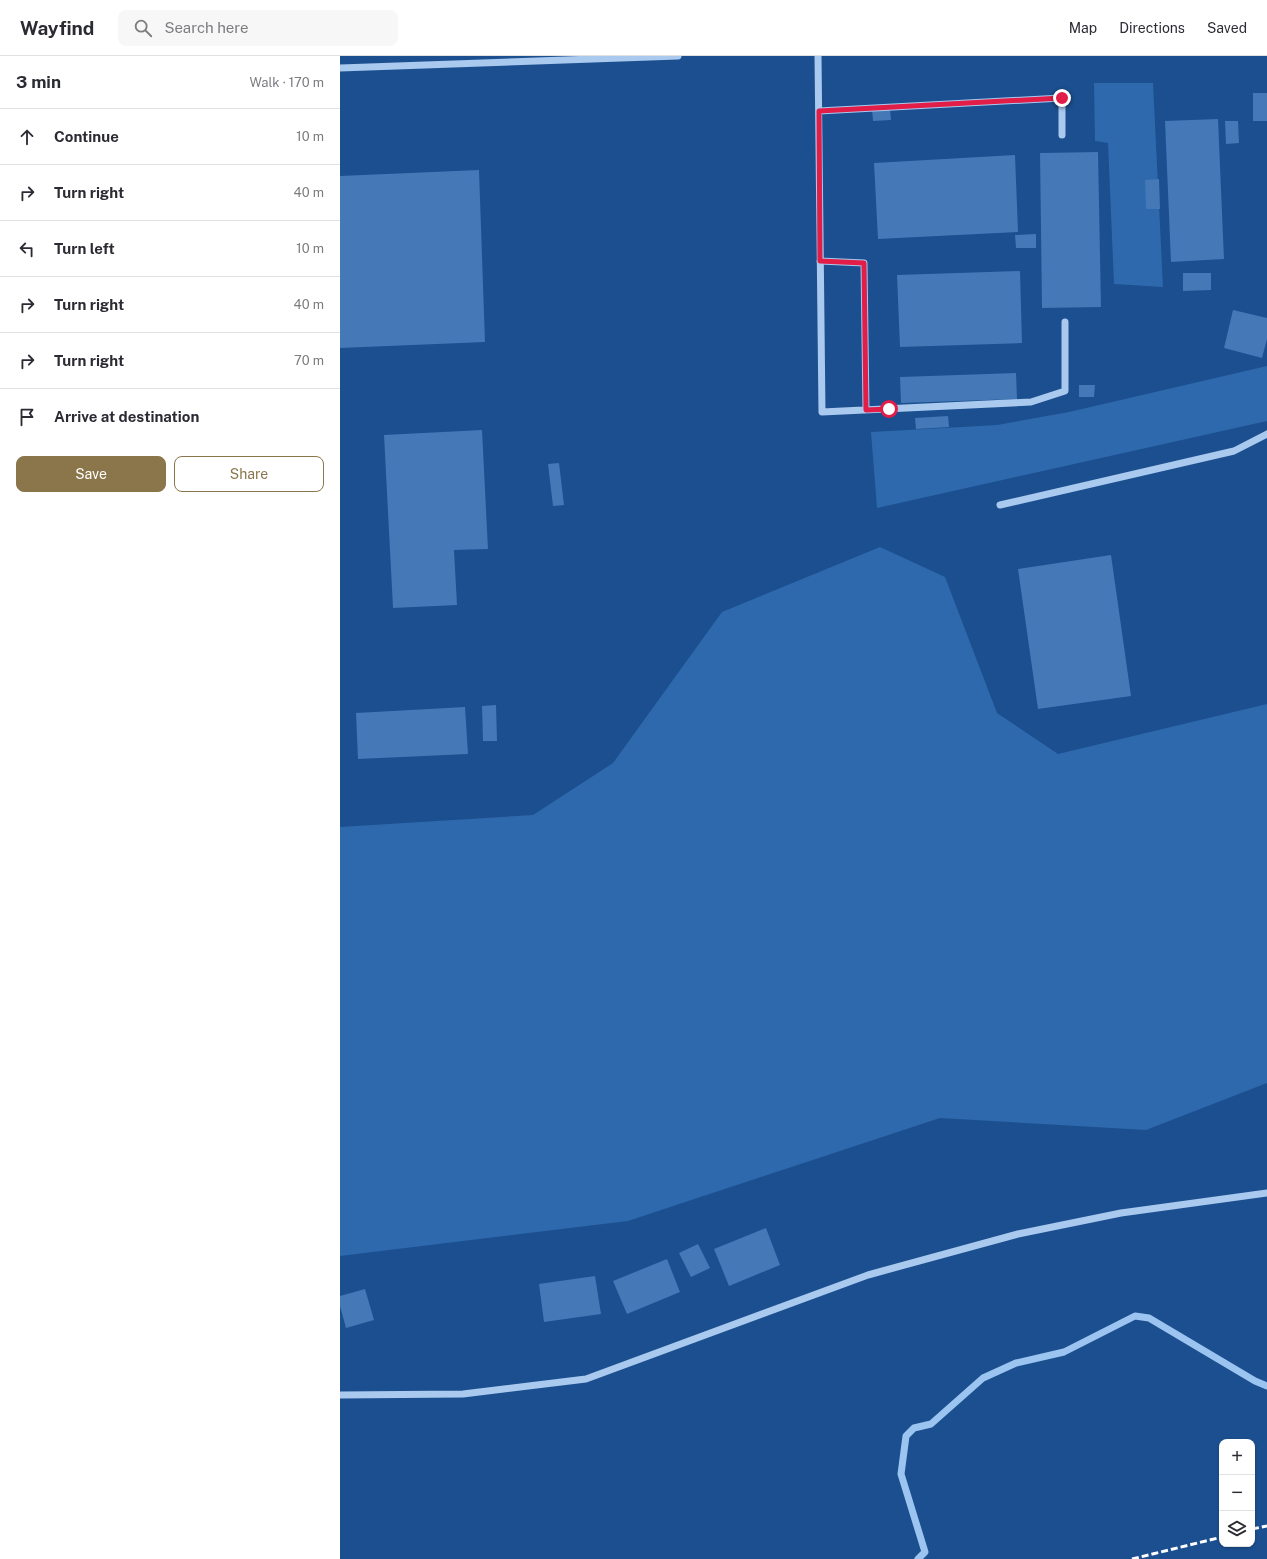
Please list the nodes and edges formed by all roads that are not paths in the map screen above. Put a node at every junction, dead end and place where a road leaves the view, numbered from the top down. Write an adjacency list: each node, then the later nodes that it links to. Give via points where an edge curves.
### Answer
1 (678, 56): 3 (street)
2 (818, 56): 4 (street)
3 (340, 68)
4 (819, 111): 5 (street, via 1062,98); 6 (street)
5 (1062, 134)
6 (820, 261): 8 (street, via 864,263); 8 (street, via 822,412)
7 (1065, 322): 8 (street, via 1065,391 1031,402)
8 (866, 410)
9 (1267, 434): 10 (street, via 1234,451)
10 (1000, 505)
11 (1267, 1193): 12 (street, via 1122,1213 1018,1234 868,1275 586,1379 463,1394)
12 (340, 1395)

